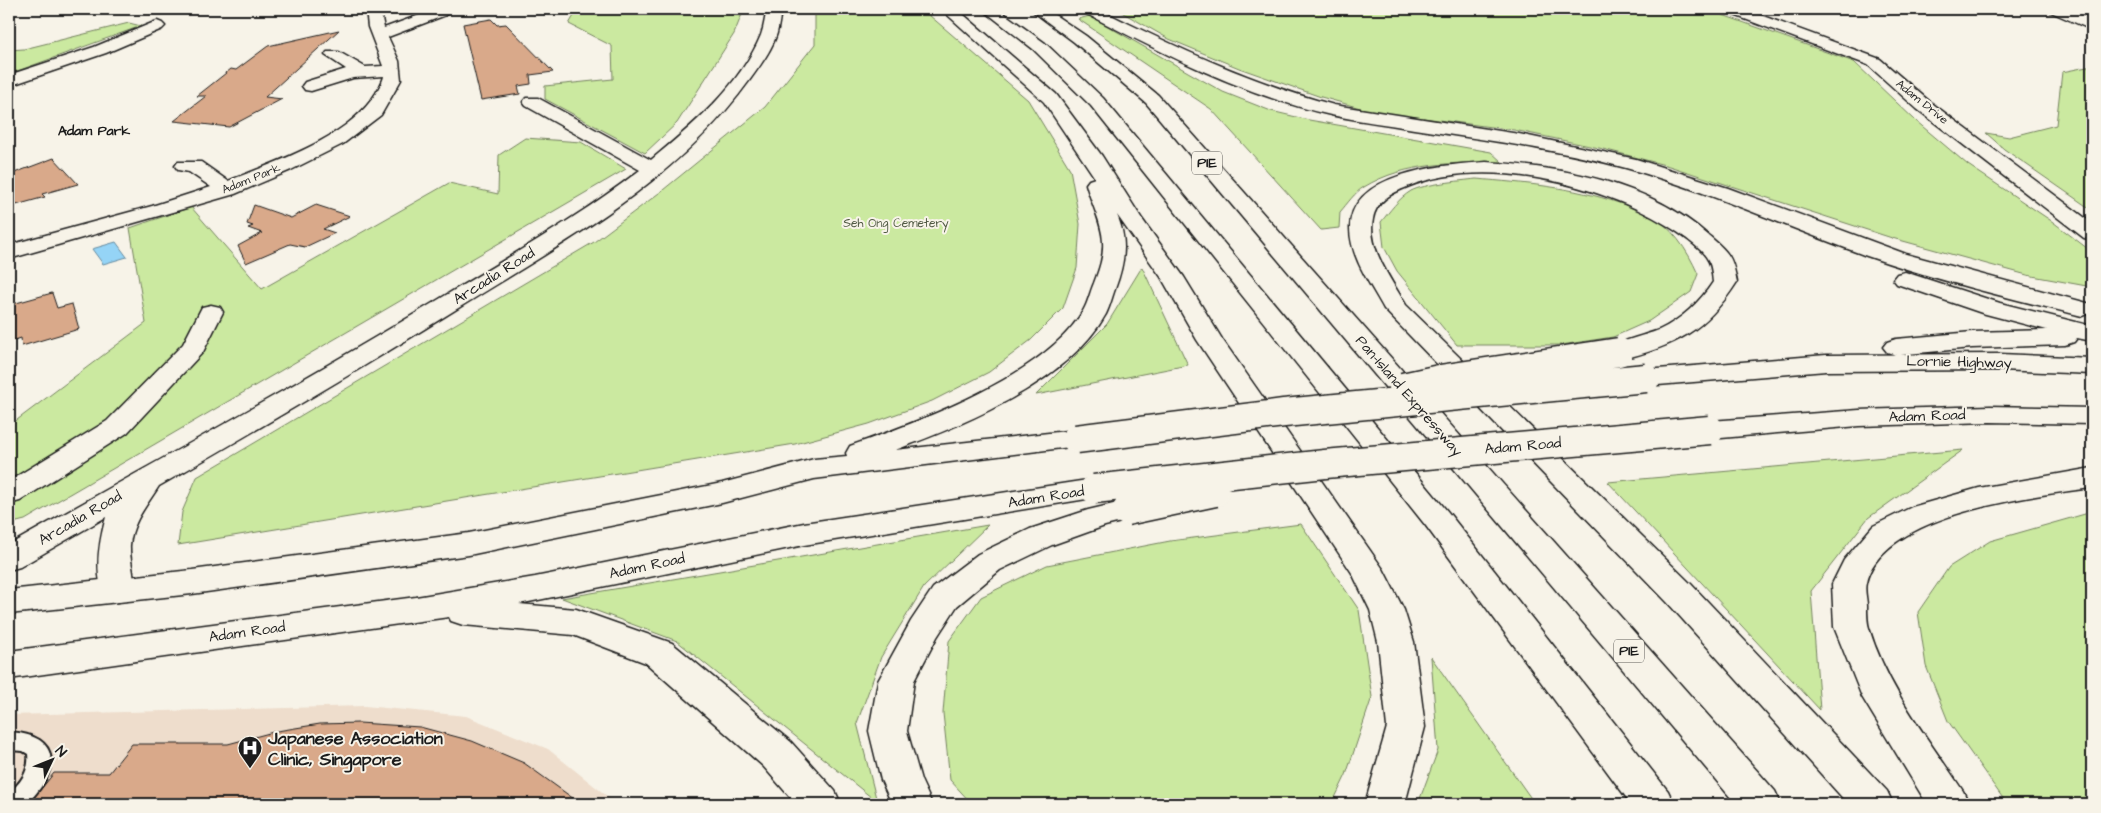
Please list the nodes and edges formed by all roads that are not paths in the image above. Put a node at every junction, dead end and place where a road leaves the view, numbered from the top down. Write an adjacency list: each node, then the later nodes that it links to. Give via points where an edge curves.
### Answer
1 (373, 9): 12 (main road, via 373,24)
2 (774, 9): 22 (main road, Arcadia Road, via 774,22 754,63 701,127)
3 (948, 9): 20 (main road, via 1050,98)
4 (989, 9): 48 (main road, via 1039,46 1097,102 1438,519)
5 (1037, 9): 49 (main road, Pan-Island Expressway / PIE, via 1080,39 1152,99)
6 (1088, 9): 19 (main road, via 1247,84)
7 (1731, 9): 24 (main road, Adam Drive, via 1874,62 1924,106)
8 (2056, 9): 11 (main road)
9 (441, 12): 12 (main road)
10 (157, 26): 16 (main road, via 100,50)
11 (2092, 26)
12 (379, 35): 14 (main road)
13 (333, 55): 15 (main road)
14 (392, 70): 15 (main road); 23 (main road, Adam Park, via 388,93 364,121 323,148)
15 (362, 72): 17 (main road)
16 (9, 81)
17 (311, 86)
18 (532, 102): 22 (main road)
19 (1333, 110): 26 (main road, via 1573,150 1630,164 1678,178 1934,270); 28 (main road, via 1342,116 1391,128 1554,158 1628,176 1888,274 1991,308)
20 (1092, 156): 34 (main road, via 1097,187 1114,244 1111,270 1094,313 1077,336 1023,380 977,404 907,436); 47 (main road, via 1210,340 1343,532 1367,569 1387,610 1396,642 1406,727)
21 (185, 166): 23 (main road, via 194,166)
22 (651, 168): 35 (main road, Arcadia Road, via 603,207 412,327)
23 (228, 190): 25 (main road, Adam Park)
24 (2092, 233)
25 (9, 252)
26 (2082, 308)
27 (211, 312): 37 (main road, via 194,347 117,427)
28 (2092, 335): 29 (main road, via 1882,348)
29 (1826, 363): 30 (main road, Lornie Highway, via 2000,362); 31 (main road, bridge)
30 (2092, 366)
31 (1284, 413): 34 (main road, bridge); 50 (main road, bridge, via 1440,379 1619,352 1650,344 1688,326 1716,298 1725,282 1718,255 1669,217 1647,204 1596,185 1547,173 1469,169 1419,176 1379,192 1369,203 1362,219 1366,251 1396,309 1679,593)
32 (2092, 416): 33 (main road, Adam Road, bridge, via 1990,414 1859,418)
33 (1325, 464): 41 (main road, Adam Road, bridge, via 1094,489 804,534); 46 (main road, bridge, via 1252,484 1099,517 1041,537 990,562 945,597 896,681 888,730 901,780)
34 (814, 469): 39 (main road, via 722,493 469,544)
35 (151, 477): 38 (main road, Arcadia Road); 39 (main road, Arcadia Road, via 122,516 114,545)
36 (2092, 478): 51 (main road, via 1979,498 1923,514 1884,534 1860,560 1848,584 1851,627 1875,687)
37 (9, 494)
38 (9, 559)
39 (118, 590): 40 (main road)
40 (9, 602)
41 (416, 610): 42 (main road, Adam Road); 45 (main road, via 576,622 659,653 777,754)
42 (9, 664)
43 (9, 740): 44 (lane, via 27,742 38,749 41,760 38,773 28,788)
44 (11, 804)
45 (821, 804)
46 (912, 804)
47 (1385, 804)
48 (1654, 804)
49 (1761, 804)
50 (1872, 804)
51 (1949, 804)

